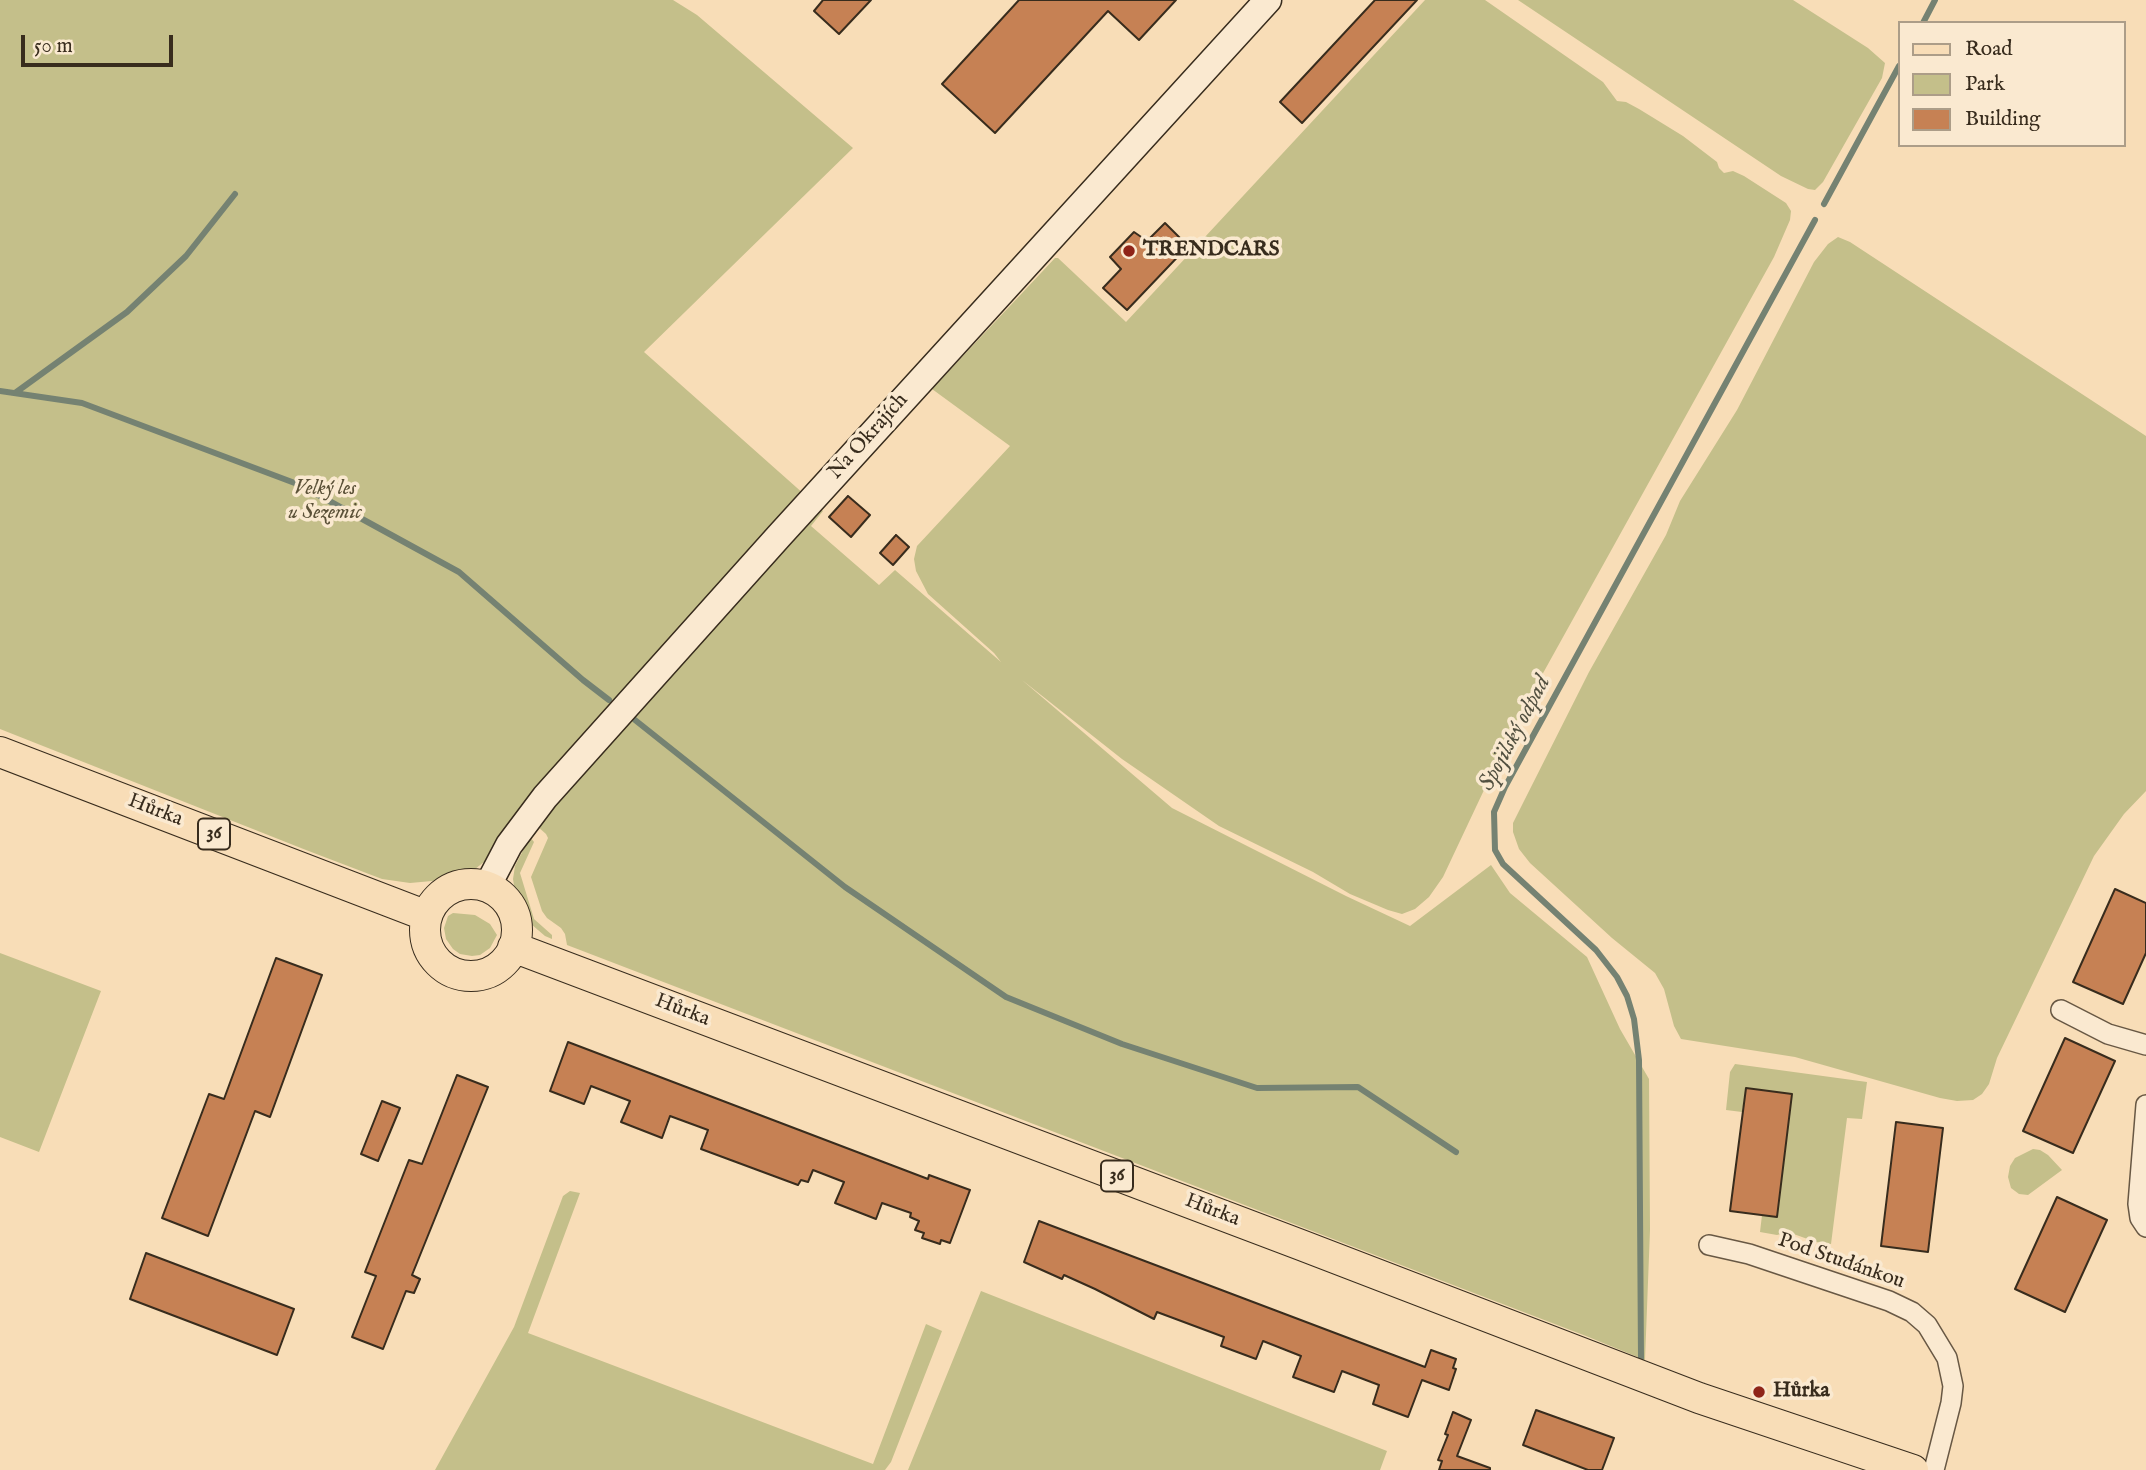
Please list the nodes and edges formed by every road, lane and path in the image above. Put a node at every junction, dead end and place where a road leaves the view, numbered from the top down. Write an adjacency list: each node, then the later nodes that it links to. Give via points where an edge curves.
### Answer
1 (1268, 0): 3 (street, Na Okrajích, via 545,797 516,833)
2 (0, 752): 4 (main road, Hůrka / 36)
3 (487, 887): 4 (main road, via 454,887 437,899); 5 (main road, via 513,911)
4 (427, 916): 5 (main road, via 429,949 454,973 487,973 505,961)
5 (513, 947): 11 (main road, Hůrka / 36, via 1688,1394)
6 (2061, 1010): 7 (street, via 2108,1034)
7 (2146, 1045)
8 (2146, 1105): 9 (street, via 2138,1212)
9 (2146, 1227)
10 (1709, 1245): 12 (street, Pod Studánkou, via 1889,1301 1927,1325 1947,1358 1953,1386)
11 (1913, 1470)
12 (1934, 1470)

